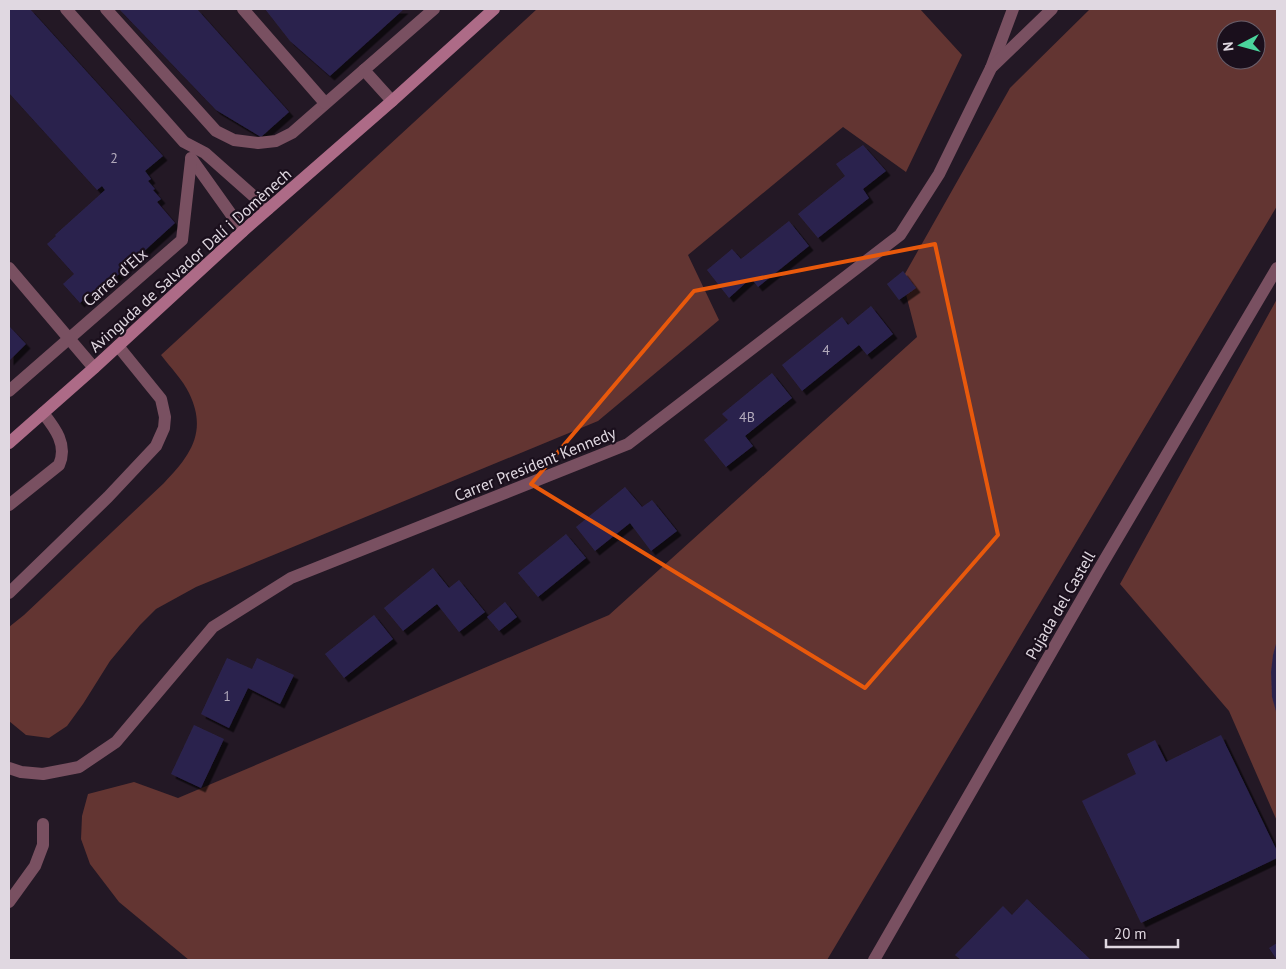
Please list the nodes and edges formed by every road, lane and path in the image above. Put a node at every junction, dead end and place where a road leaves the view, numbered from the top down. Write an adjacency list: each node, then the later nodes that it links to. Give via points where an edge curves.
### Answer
1 (66, 9): 12 (street)
2 (106, 9): 11 (street, via 216,131 234,140 276,141 292,133)
3 (242, 9): 11 (street)
4 (434, 9): 9 (street)
5 (494, 9): 10 (main road, Avinguda de Salvador Dalí i Domènech)
6 (1013, 9): 8 (street)
7 (1052, 9): 8 (street)
8 (991, 68): 26 (street, Carrer President Kennedy, via 939,174 900,235 628,444 291,578 213,627 116,742 79,767 42,774)
9 (364, 70): 10 (street); 11 (street)
10 (392, 101): 14 (main road, Avinguda de Salvador Dalí i Domènech)
11 (325, 103)
12 (184, 142): 13 (street); 14 (street, via 205,153)
13 (191, 160): 15 (street); 18 (street, Carrer d'Elx, via 182,240)
14 (268, 209): 15 (main road, Avinguda de Salvador Dalí i Domènech)
15 (243, 231): 19 (main road, Avinguda de Salvador Dalí i Domènech)
16 (9, 268): 18 (street)
17 (1277, 268): 29 (street, Pujada del Castell, via 1098,570)
18 (69, 340): 20 (street); 21 (street, Carrer d'Elx)
19 (118, 346): 20 (main road, Avinguda de Salvador Dalí i Domènech); 25 (street, via 161,399 164,428 156,446)
20 (94, 368): 22 (main road, Avinguda de Salvador Dalí i Domènech)
21 (9, 391)
22 (43, 412): 23 (main road, Avinguda de Salvador Dalí i Domènech); 24 (street, via 55,428 63,457 59,465)
23 (9, 443)
24 (9, 505)
25 (9, 593)
26 (9, 768)
27 (43, 824): 28 (street, via 43,845 35,866)
28 (9, 902)
29 (874, 960)

